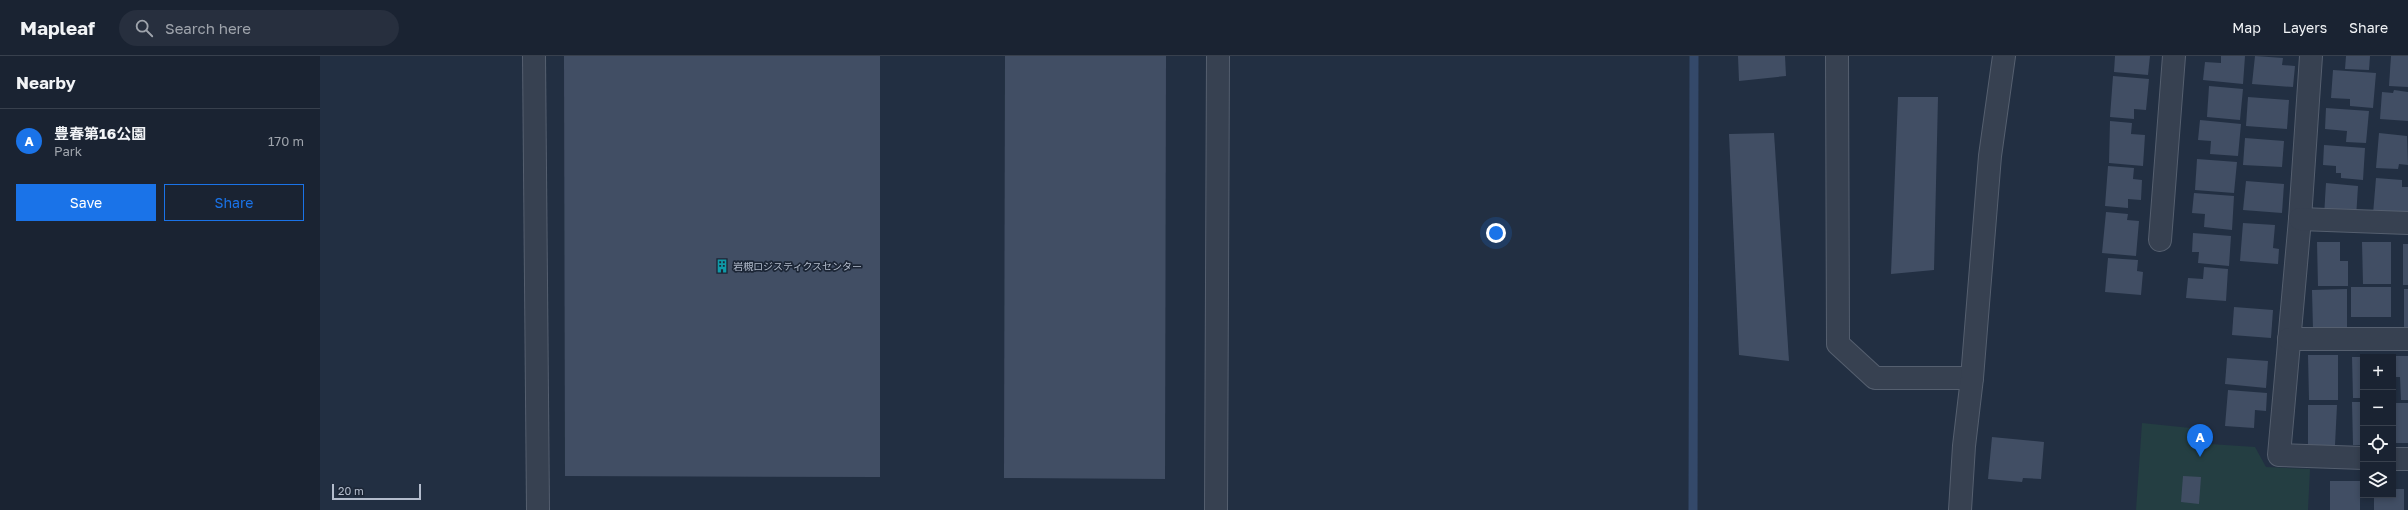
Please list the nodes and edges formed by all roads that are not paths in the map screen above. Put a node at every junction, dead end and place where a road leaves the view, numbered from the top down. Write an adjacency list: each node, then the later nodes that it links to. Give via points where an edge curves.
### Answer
1 (534, 56): 16 (street)
2 (1218, 56): 17 (street)
3 (1837, 56): 12 (street, via 1838,344 1875,378)
4 (2004, 56): 12 (street, via 1990,156)
5 (2174, 56): 9 (street)
6 (2311, 56): 7 (street)
7 (2300, 219): 8 (street); 10 (street)
8 (2408, 223)
9 (2160, 240)
10 (2289, 339): 11 (street); 13 (street, via 2279,455)
11 (2408, 339)
12 (1972, 378): 18 (street)
13 (2360, 458)
14 (2396, 459): 15 (street)
15 (2408, 459)
16 (538, 510)
17 (1216, 510)
18 (1960, 510)

